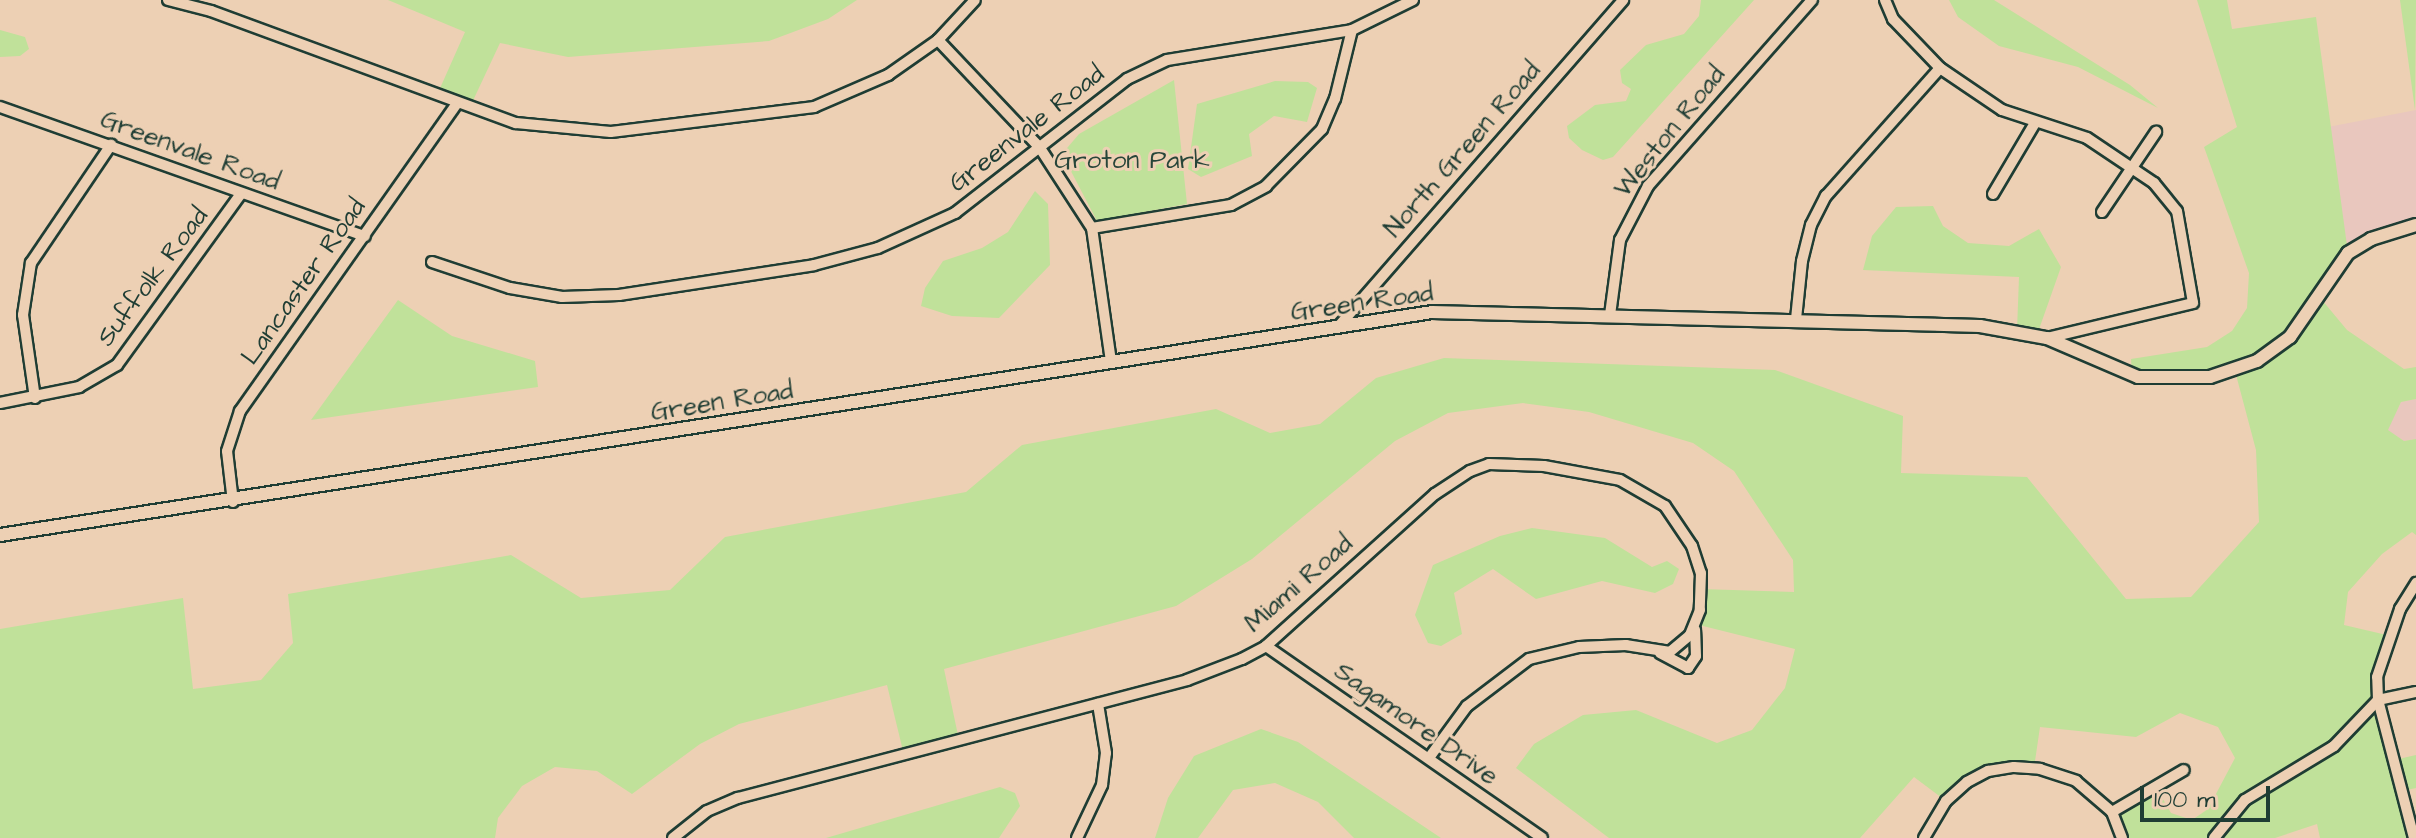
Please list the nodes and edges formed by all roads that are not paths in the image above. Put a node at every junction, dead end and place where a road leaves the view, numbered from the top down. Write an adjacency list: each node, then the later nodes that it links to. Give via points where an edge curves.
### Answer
1 (168, 0): 10 (street, via 211,11)
2 (975, 0): 8 (street)
3 (1413, 0): 7 (street, Greenvale Road)
4 (1623, 0): 26 (street, North Green Road)
5 (1812, 0): 24 (street, Weston Road, via 1648,186 1620,240)
6 (1885, 0): 9 (street, via 1893,19)
7 (1352, 30): 15 (street, Greenvale Road, via 1167,60 1127,79); 21 (street, via 1322,129 1266,186 1231,205)
8 (938, 40): 10 (street, via 888,75 814,107 611,132 516,123); 15 (street)
9 (1940, 68): 12 (street, via 2002,110); 25 (street, via 1826,196 1811,225)
10 (457, 103): 22 (street, Lancaster Road)
11 (0, 107): 14 (street, Greenvale Road)
12 (2035, 123): 16 (street, via 2087,138); 18 (street)
13 (2156, 132): 16 (street)
14 (111, 145): 17 (street, Greenvale Road); 29 (street, via 31,263 23,315)
15 (1040, 148): 21 (street); 23 (street, Greenvale Road, via 955,213 878,248 814,265 619,295 562,297 510,288)
16 (2132, 167): 19 (street); 27 (street, via 2168,196 2177,211 2193,303)
17 (241, 194): 22 (street, Greenvale Road); 29 (street, Suffolk Road, via 117,365 79,387)
18 (1993, 194)
19 (2102, 212)
20 (2416, 225): 27 (main road, Green Road, via 2371,239 2348,253 2290,337 2235,370 2210,377 2138,377)
21 (1092, 228): 28 (street)
22 (365, 236): 31 (street, Lancaster Road, via 240,411 227,451)
23 (432, 262)
24 (1610, 315): 25 (main road, Green Road); 26 (main road, Green Road, via 1432,312)
25 (1796, 319): 27 (main road, Green Road, via 1980,326)
26 (1337, 329): 28 (main road, Green Road)
27 (2047, 338)
28 (1111, 362): 31 (main road, Green Road)
29 (35, 398): 30 (street, Suffolk Road)
30 (0, 403)
31 (233, 502): 32 (main road, Green Road)
32 (0, 535)
33 (2416, 583): 38 (street, via 2400,609 2382,663)
34 (1693, 630): 35 (street, Miami Road, via 1701,573 1687,536 1665,506 1620,480 1544,466 1489,464 1452,480); 36 (street, via 1670,652); 36 (street, Miami Road, via 1696,656 1688,668)
35 (1266, 646): 39 (street, Miami Road, via 1216,670); 40 (street, Sagamore Drive)
36 (1660, 653): 40 (street, via 1626,645 1595,646 1529,659 1467,706)
37 (2416, 692): 38 (street)
38 (2378, 700): 48 (street, via 2334,746 2245,800); 49 (street)
39 (1098, 704): 43 (street, Miami Road, via 738,798 707,811); 44 (street, via 1106,753 1102,785)
40 (1429, 758): 45 (street, Sagamore Drive)
41 (2184, 770): 42 (street)
42 (2112, 812): 46 (street, via 2076,781 2014,767 1988,771 1967,782 1946,801); 47 (street)
43 (673, 838)
44 (1077, 838)
45 (1542, 838)
46 (1924, 838)
47 (2122, 838)
48 (2214, 838)
49 (2414, 838)

